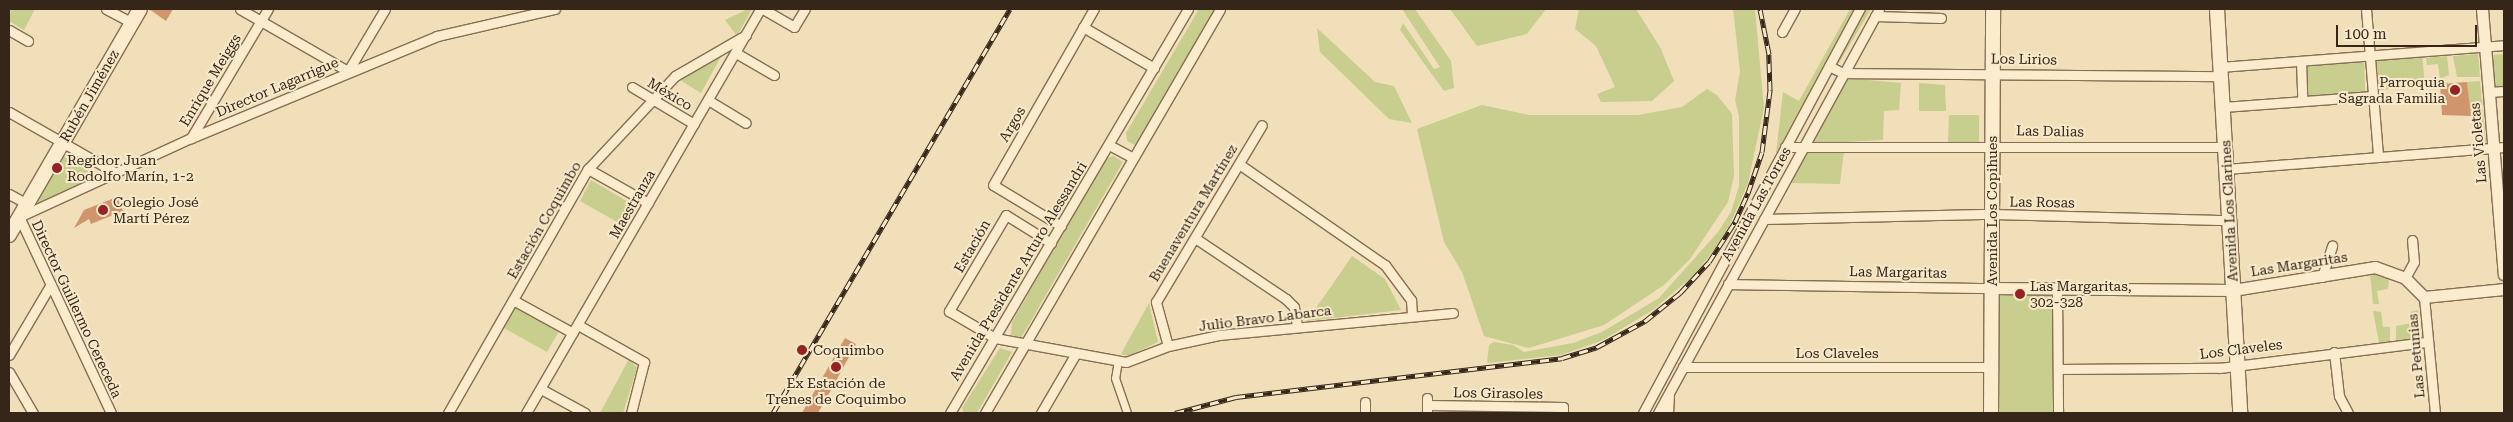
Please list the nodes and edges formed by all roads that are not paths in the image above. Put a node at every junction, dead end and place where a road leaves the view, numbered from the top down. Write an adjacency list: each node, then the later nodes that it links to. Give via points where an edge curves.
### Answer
1 (106, 9): 21 (street)
2 (140, 9): 21 (main road, Rubén Jiménez)
3 (240, 9): 20 (street)
4 (268, 9): 20 (street, Enrique Meiggs)
5 (385, 9): 34 (street)
6 (555, 9): 34 (street, Director Lagarrigue, via 437,36)
7 (762, 9): 8 (street, via 794,27); 25 (street, Maestranza)
8 (805, 9)
9 (1094, 9): 22 (street, Argos)
10 (1188, 9): 33 (street, Avenida Presidente Arturo Alessandri)
11 (1220, 9): 60 (street)
12 (1795, 9): 24 (street)
13 (1860, 9): 32 (street, Avenida Las Torres)
14 (1993, 9): 35 (main road, Avenida Los Copihues)
15 (2217, 9): 36 (main road, Avenida Los Clarines)
16 (2366, 9): 30 (street)
17 (2482, 9): 28 (street, Las Violetas)
18 (1877, 12): 19 (street); 37 (street, Avenida Las Torres)
19 (1940, 18)
20 (261, 21): 34 (street); 51 (street, Enrique Meiggs)
21 (132, 23): 52 (main road, Rubén Jiménez)
22 (1083, 27): 33 (street); 73 (street, Argos, via 993,185)
23 (9, 30): 26 (street)
24 (1782, 32)
25 (746, 35): 29 (street, Maestranza); 43 (street, Estación Coquimbo, via 690,67)
26 (28, 41)
27 (2504, 45): 28 (street, Los Lirios)
28 (2485, 46): 30 (street, Los Lirios); 41 (street, Las Violetas)
29 (736, 53): 38 (street); 45 (street, Maestranza)
30 (2370, 55): 31 (street, Los Lirios); 42 (street)
31 (2301, 61): 36 (street, Los Lirios); 44 (street)
32 (1829, 66): 37 (street); 55 (street, Avenida Las Torres)
33 (1154, 68): 54 (street, Avenida Presidente Arturo Alessandri)
34 (348, 71): 51 (street, Director Lagarrigue)
35 (1992, 72): 36 (street, Los Lirios); 37 (street, Los Lirios); 53 (main road, Avenida Los Copihues)
36 (2221, 72): 46 (main road, Avenida Los Clarines)
37 (1843, 74): 58 (street, Avenida Las Torres)
38 (774, 75)
39 (632, 87): 43 (street, México)
40 (2504, 91): 41 (street)
41 (2489, 92): 57 (street, Las Violetas)
42 (2373, 96): 44 (street); 59 (street)
43 (651, 98): 49 (street, México); 62 (street, Estación Coquimbo)
44 (2302, 99): 46 (street)
45 (708, 100): 48 (street); 49 (street, Maestranza)
46 (2223, 107): 56 (main road, Avenida Los Clarines)
47 (9, 112): 52 (street)
48 (746, 123)
49 (694, 124): 66 (street, Maestranza)
50 (1262, 125): 61 (street, Buenaventura Martínez)
51 (191, 138): 64 (street, Director Lagarrigue)
52 (62, 143): 64 (street); 67 (main road, Rubén Jiménez)
53 (1992, 144): 56 (street, Las Dalias); 58 (street, Las Dalias); 69 (main road, Avenida Los Copihues)
54 (1109, 145): 60 (street); 73 (street, Avenida Presidente Arturo Alessandri)
55 (1785, 147): 58 (street, Las Dalias); 123 (street, Avenida Las Torres)
56 (2225, 147): 63 (main road, Avenida Los Clarines)
57 (2499, 147): 59 (street); 68 (street, Las Violetas)
58 (1802, 148): 71 (street, Avenida Las Torres)
59 (2378, 156): 63 (street)
60 (1133, 158): 96 (street)
61 (1239, 164): 75 (street, Buenaventura Martínez); 91 (street, via 1385,265 1411,300)
62 (588, 169): 66 (street); 89 (street, Estación Coquimbo)
63 (2226, 169): 72 (main road, Avenida Los Clarines)
64 (116, 173): 70 (street, Director Lagarrigue)
65 (9, 194): 67 (street)
66 (648, 203): 93 (street, Maestranza)
67 (26, 204): 70 (main road, Rubén Jiménez)
68 (2502, 212): 79 (street, Las Violetas)
69 (1992, 214): 71 (street, Las Rosas); 72 (street, Las Rosas); 84 (main road, Avenida Los Copihues)
70 (19, 217): 74 (main road, Rubén Jiménez); 82 (street, Director Guillermo Cereceda)
71 (1764, 219): 83 (street, Avenida Las Torres)
72 (2229, 220): 87 (main road, Avenida Los Clarines)
73 (1061, 226): 77 (street, Avenida Presidente Arturo Alessandri)
74 (9, 235)
75 (1195, 238): 92 (street, via 1286,299 1294,307); 97 (street, Buenaventura Martínez, via 1156,302)
76 (2412, 240): 81 (street, via 2414,262)
77 (1052, 243): 94 (street, Avenida Presidente Arturo Alessandri); 94 (street, Estación, via 1006,215 949,311)
78 (2332, 246): 80 (street)
79 (2504, 274)
80 (2322, 277): 81 (street, Las Margaritas, via 2375,267); 87 (street, Las Margaritas)
81 (2405, 278): 88 (street, Las Margaritas)
82 (51, 284): 100 (street); 112 (street, Director Guillermo Cereceda)
83 (1728, 284): 84 (street, Las Margaritas); 103 (street, Avenida Las Torres)
84 (1991, 288): 85 (street, Las Margaritas); 104 (main road, Avenida Los Copihues)
85 (2057, 289): 87 (street, Las Margaritas); 105 (street)
86 (2504, 289): 88 (street)
87 (2233, 290): 102 (main road, Avenida Los Clarines)
88 (2424, 297): 95 (street, Las Petunias)
89 (513, 300): 93 (street); 113 (street, Estación Coquimbo)
90 (1453, 313): 91 (street, Julio Bravo Labarca)
91 (1412, 316): 92 (street, Julio Bravo Labarca)
92 (1297, 327): 97 (street, Julio Bravo Labarca, via 1219,335)
93 (575, 329): 107 (street, Maestranza); 116 (street, via 644,362)
94 (995, 338): 96 (street, Julio Bravo Labarca); 117 (street, Avenida Presidente Arturo Alessandri)
95 (2428, 342): 98 (street, Los Claveles); 130 (street, Las Petunias)
96 (1026, 343): 99 (street, Julio Bravo Labarca); 118 (street)
97 (1168, 346): 101 (street, Julio Bravo Labarca, via 1136,360)
98 (2334, 352): 102 (street, Los Claveles); 129 (street, via 2339,396)
99 (1076, 353): 101 (street, Julio Bravo Labarca); 119 (street)
100 (9, 355)
101 (1118, 360): 120 (street, via 1115,378)
102 (2237, 364): 105 (street, Los Claveles, via 2220,368); 128 (main road, Avenida Los Clarines)
103 (1683, 367): 104 (street, Los Claveles); 108 (street, Avenida Las Torres)
104 (1991, 367): 126 (main road, Avenida Los Copihues)
105 (2058, 369): 127 (street)
106 (9, 372): 111 (street)
107 (541, 389): 114 (street, Maestranza); 115 (street)
108 (1669, 394): 124 (street, Avenida Las Torres); 125 (street)
109 (1365, 402): 121 (street)
110 (1427, 405): 122 (street, Los Girasoles, via 1563,407)
111 (34, 413)
112 (110, 413)
113 (448, 413)
114 (526, 413)
115 (585, 413)
116 (631, 413)
117 (953, 413)
118 (985, 413)
119 (1041, 413)
120 (1127, 413)
121 (1365, 413)
122 (1563, 413)
123 (1643, 413)
124 (1658, 413)
125 (1668, 413)
126 (1991, 413)
127 (2058, 413)
128 (2240, 413)
129 (2348, 413)
130 (2435, 413)

